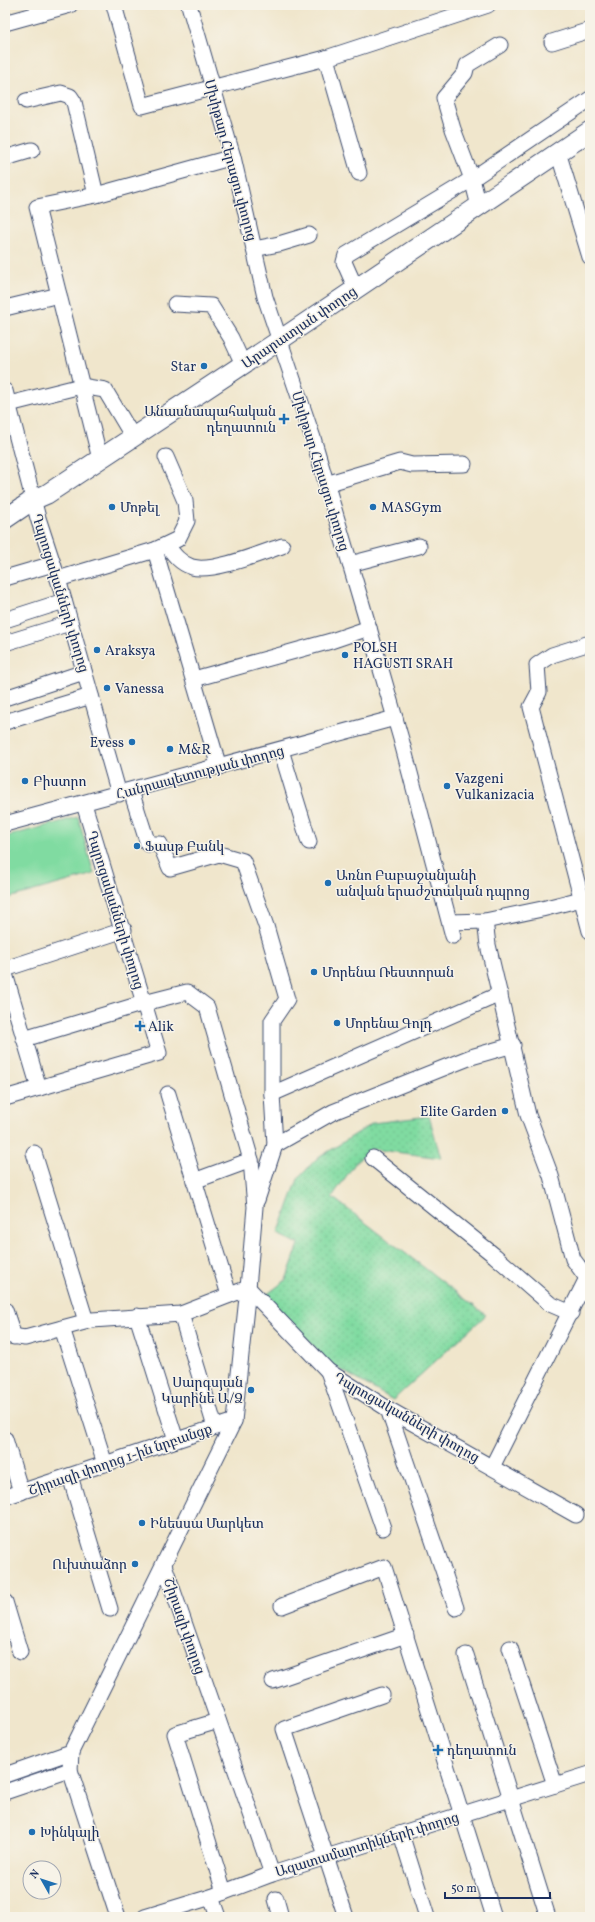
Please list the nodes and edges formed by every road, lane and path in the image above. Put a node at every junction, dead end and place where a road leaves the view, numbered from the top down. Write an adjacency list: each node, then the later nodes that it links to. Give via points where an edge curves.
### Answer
1 (70, 5): 5 (street)
2 (114, 5): 10 (street, via 142,106)
3 (189, 5): 10 (street, Մխիթար Հերացու փողոց)
4 (488, 5): 9 (street)
5 (5, 23)
6 (590, 30): 7 (street)
7 (552, 42)
8 (500, 45): 19 (street, via 467,65 465,74 444,98)
9 (326, 58): 10 (street); 18 (street)
10 (213, 89): 17 (street, Մխիթար Հերացու փողոց)
11 (590, 99): 19 (street)
12 (26, 101): 20 (street, via 62,93 70,96 74,102)
13 (590, 131): 15 (main road, Արարատյան փողոց)
14 (32, 150): 16 (street)
15 (558, 152): 21 (main road, Արարատյան փողոց); 24 (street)
16 (5, 157)
17 (233, 157): 20 (street); 23 (street, Մխիթար Հերացու փողոց)
18 (359, 173)
19 (472, 179): 21 (street); 25 (street, via 346,255 344,262)
20 (96, 195): 26 (street, via 37,207)
21 (479, 206): 25 (main road, Արարատյան փողոց)
22 (309, 235): 23 (street)
23 (254, 249): 29 (street, Մխիթար Հերացու փողոց, via 265,297)
24 (590, 257)
25 (356, 288): 29 (main road, Արարատյան փողոց)
26 (59, 295): 28 (street); 31 (street)
27 (174, 304): 30 (street, via 211,306 231,338)
28 (5, 308)
29 (280, 340): 30 (main road, Արարատյան փողոց); 37 (street, Մխիթար Հերացու փողոց)
30 (243, 364): 33 (main road, Արարատյան փողոց)
31 (81, 386): 32 (street); 33 (street, via 105,390); 35 (street)
32 (7, 398): 38 (street, Դպրոցականների փողոց)
33 (134, 437): 35 (main road, Արարատյան փողոց)
34 (166, 457): 42 (street, via 185,501 187,521 178,539)
35 (100, 459): 38 (main road, Արարատյան փողոց, via 47,494)
36 (464, 464): 37 (street, via 412,465 400,462)
37 (326, 484): 44 (street, Մխիթար Հերացու փողոց)
38 (33, 500): 39 (main road, Արարատյան փողոց); 43 (street, Դպրոցականների փողոց)
39 (5, 519)
40 (282, 546): 42 (street, via 210,568 192,567)
41 (419, 546): 44 (street)
42 (161, 548): 46 (street); 54 (street)
43 (53, 564): 45 (street); 46 (street, Դպրոցականների փողոց)
44 (350, 564): 50 (street, Մխիթար Հերացու փողոց)
45 (5, 578)
46 (58, 579): 47 (street, Դպրոցականների փողոց)
47 (64, 601): 48 (street); 49 (street, Դպրոցականների փողոց)
48 (5, 620)
49 (70, 623): 51 (street); 53 (street, Դպրոցականների փողոց)
50 (369, 628): 54 (street); 57 (street, Մխիթար Հերացու փողոց)
51 (5, 643)
52 (590, 643): 65 (street, via 552,655 537,665 538,692 531,707)
53 (84, 672): 55 (street, Դպրոցականների փողոց); 56 (street)
54 (194, 679): 60 (street)
55 (91, 696): 58 (street); 61 (street, Դպրոցականների փողոց)
56 (5, 698)
57 (395, 718): 59 (street, Հանրապետության փողոց); 66 (street, Մխիթար Հերացու փողոց, via 451,929)
58 (5, 722)
59 (281, 750): 60 (street, Հանրապետության փողոց); 64 (street)
60 (219, 767): 61 (street, Հանրապետության փողոց)
61 (125, 792): 62 (street, Հանրապետության փողոց); 77 (street, Դպրոցականների փողոց, via 148,844 160,844 170,868 219,854 243,861 266,926 287,999 272,1021)
62 (84, 804): 63 (street, Հանրապետության փողոց); 67 (street, Դպրոցականների փողոց)
63 (5, 824)
64 (310, 842)
65 (585, 898): 66 (street); 68 (street)
66 (485, 921): 71 (street)
67 (124, 930): 69 (street); 72 (street, Դպրոցականների փողոց)
68 (590, 931)
69 (5, 969)
70 (5, 974): 73 (street)
71 (500, 994): 74 (street); 77 (street)
72 (144, 1003): 73 (street); 75 (street, via 159,1053); 82 (street, Դպրոցականների փողոց, via 187,992 207,1008)
73 (24, 1040): 75 (street)
74 (513, 1045): 79 (street, via 471,1057 333,1112); 85 (street, via 528,1116 551,1176 573,1258)
75 (39, 1088): 78 (street)
76 (168, 1094): 83 (street)
77 (272, 1094): 79 (street)
78 (12, 1096)
79 (275, 1145): 84 (street)
80 (34, 1153): 92 (street)
81 (373, 1158): 89 (street, via 495,1256 550,1304)
82 (251, 1160): 83 (street); 84 (street, Դպրոցականների փողոց)
83 (194, 1181): 87 (street)
84 (255, 1207): 86 (street, Դպրոցականների փողոց)
85 (589, 1277): 89 (street)
86 (248, 1288): 87 (street); 95 (street, Դպրոցականների փողոց); 97 (street, Շիրազի փողոց)
87 (229, 1295): 90 (street)
88 (5, 1310): 94 (street)
89 (571, 1313): 102 (street)
90 (181, 1314): 91 (street); 98 (street)
91 (137, 1316): 92 (street); 100 (street)
92 (86, 1321): 93 (street)
93 (62, 1328): 94 (street, via 25,1338); 101 (street)
94 (9, 1336)
95 (328, 1371): 96 (street, Դպրոցականների փողոց); 107 (street)
96 (388, 1409): 102 (street, Դպրոցականների փողոց); 111 (street)
97 (234, 1421): 98 (street, Շիրազի փողոց 1-ին նրբանցք); 108 (street, Շիրազի փողոց)
98 (214, 1427): 100 (street, Շիրազի փողոց 1-ին նրբանցք)
99 (5, 1440): 104 (street)
100 (176, 1440): 101 (street, Շիրազի փողոց 1-ին նրբանցք)
101 (105, 1464): 103 (street, Շիրազի փողոց 1-ին նրբանցք)
102 (492, 1467): 106 (street, Դպրոցականների փողոց)
103 (70, 1476): 104 (street, Շիրազի փողոց 1-ին նրբանցք); 112 (street)
104 (21, 1492): 105 (street, Շիրազի փողոց 1-ին նրբանցք)
105 (5, 1498)
106 (576, 1515)
107 (383, 1528)
108 (164, 1566): 119 (street, Շիրազի փողոց); 120 (street, via 155,1579)
109 (5, 1602): 115 (street)
110 (282, 1606): 113 (street, via 384,1566)
111 (456, 1608)
112 (110, 1609)
113 (406, 1635): 117 (street); 127 (street)
114 (510, 1648): 124 (street)
115 (20, 1652)
116 (466, 1655): 126 (street)
117 (273, 1681)
118 (382, 1695): 129 (street, via 284,1729)
119 (218, 1721): 130 (street, Շիրազի փողոց); 131 (street, via 175,1734)
120 (71, 1752): 121 (street); 123 (street)
121 (70, 1770): 125 (street); 133 (street)
122 (590, 1774): 124 (street, Ազատամարտիկների փողոց)
123 (5, 1775)
124 (555, 1785): 126 (street, Ազատամարտիկների փողոց)
125 (5, 1792)
126 (511, 1799): 127 (street, Ազատամարտիկների փողոց); 140 (street)
127 (462, 1814): 128 (street, Ազատամարտիկների փողոց); 139 (street)
128 (401, 1834): 129 (street, Ազատամարտիկների փողոց); 138 (street)
129 (326, 1857): 130 (street, Ազատամարտիկների փողոց); 137 (street)
130 (272, 1874): 131 (street, Ազատամարտիկների փողոց)
131 (217, 1894): 134 (street, Ազատամարտիկների փողոց); 135 (street)
132 (276, 1900): 136 (street)
133 (118, 1917)
134 (145, 1917)
135 (218, 1917)
136 (281, 1917)
137 (346, 1917)
138 (427, 1917)
139 (494, 1917)
140 (548, 1917)

